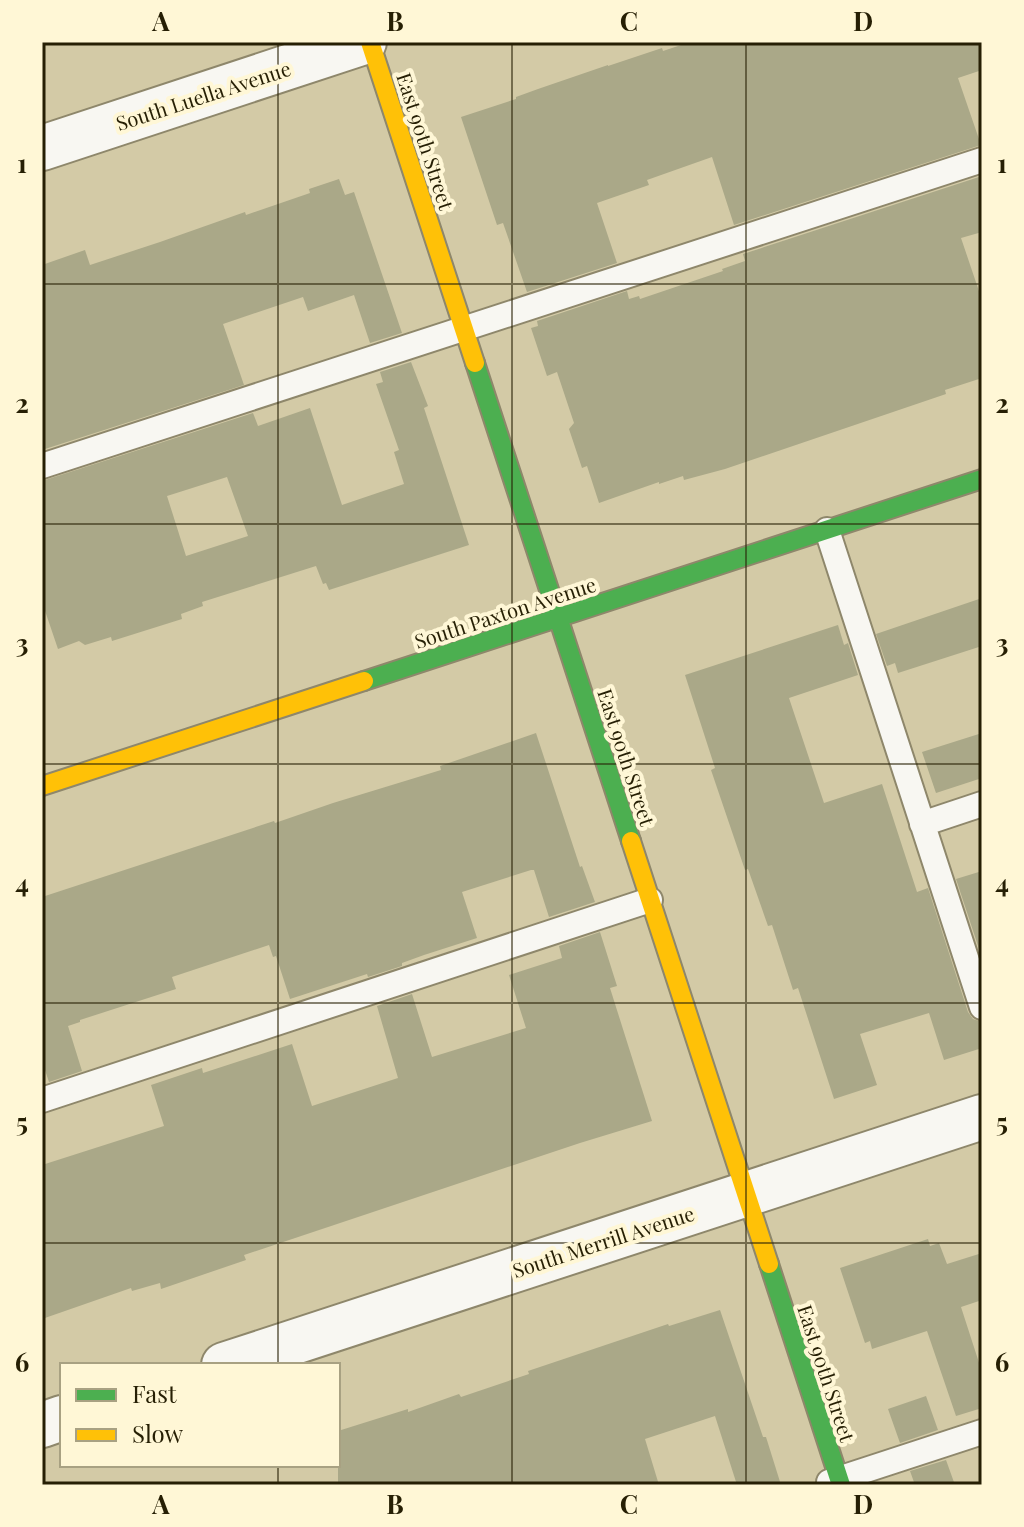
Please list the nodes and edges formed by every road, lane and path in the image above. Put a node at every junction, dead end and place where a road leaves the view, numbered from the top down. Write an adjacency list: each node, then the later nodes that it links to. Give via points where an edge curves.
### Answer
1 (367, 42): 2 (street, South Luella Avenue); 4 (street, East 90th Street)
2 (42, 148)
3 (982, 160): 4 (lane)
4 (463, 328): 5 (lane); 8 (street, East 90th Street)
5 (42, 466)
6 (982, 479): 7 (street, South Paxton Avenue)
7 (827, 530): 8 (street, South Paxton Avenue); 11 (lane)
8 (558, 617): 9 (street, South Paxton Avenue); 12 (street, East 90th Street)
9 (42, 786)
10 (982, 804): 11 (lane)
11 (922, 824): 13 (lane)
12 (650, 900): 14 (lane); 16 (street, East 90th Street)
13 (982, 1007)
14 (42, 1100)
15 (982, 1117): 16 (street, South Merrill Avenue)
16 (746, 1194): 17 (street, South Merrill Avenue); 19 (street, East 90th Street)
17 (230, 1363)
18 (982, 1432): 19 (lane)
19 (833, 1483)

